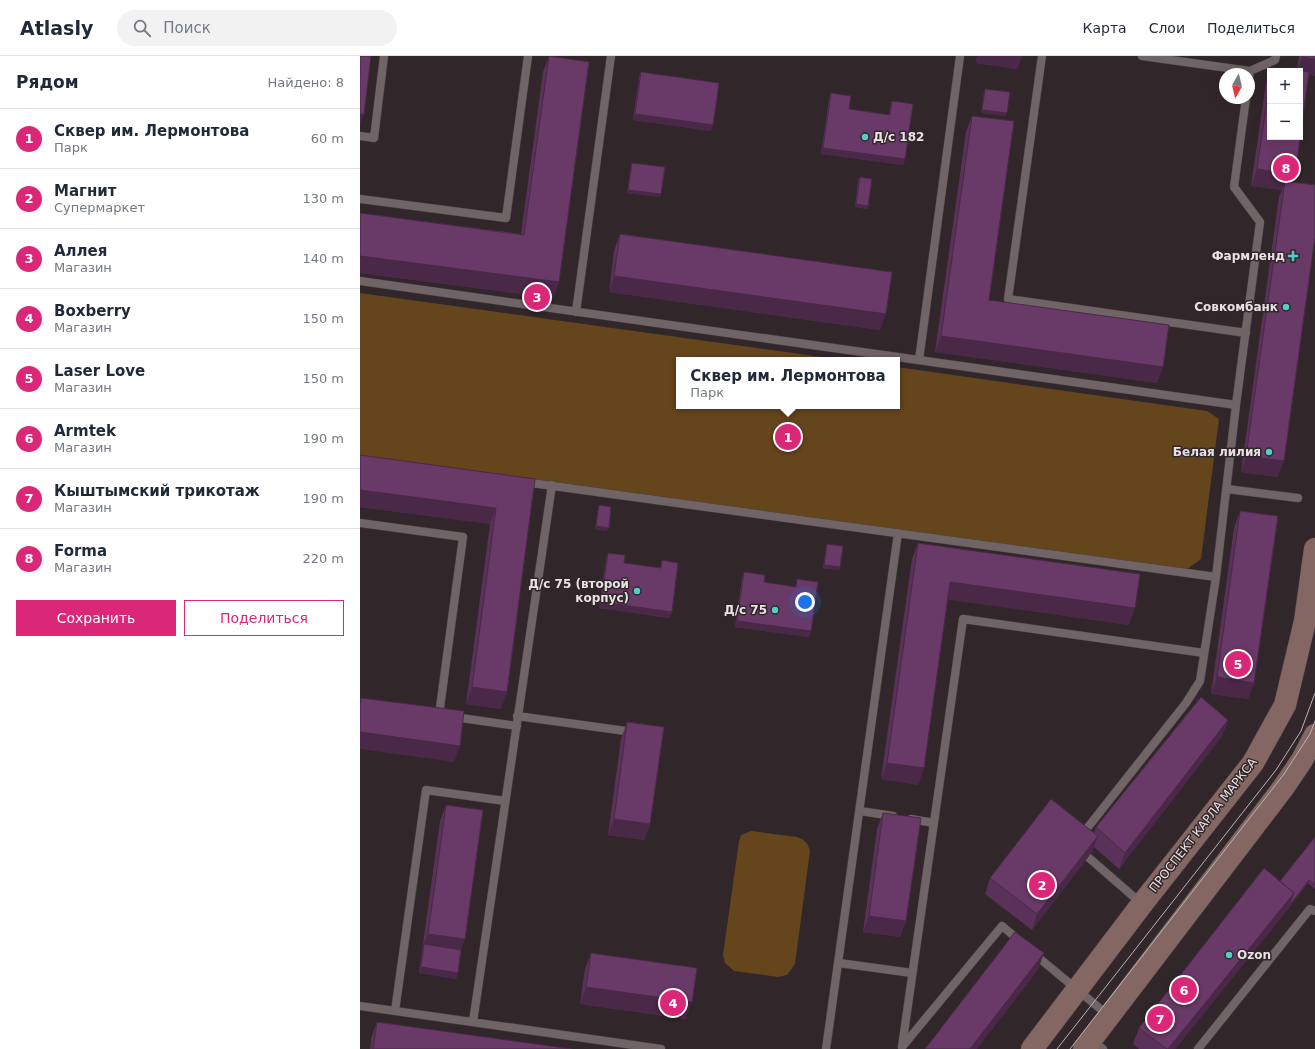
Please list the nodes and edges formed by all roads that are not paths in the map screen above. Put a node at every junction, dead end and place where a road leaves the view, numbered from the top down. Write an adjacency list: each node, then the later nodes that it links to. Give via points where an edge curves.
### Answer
1 (384, 56): 11 (lane, via 374,138)
2 (528, 56): 12 (lane, via 506,218)
3 (611, 56): 14 (lane)
4 (960, 56): 18 (lane)
5 (1042, 56): 15 (lane, via 1008,299)
6 (1142, 56): 8 (lane)
7 (1276, 56): 9 (lane, via 1275,60)
8 (1219, 69)
9 (1255, 71)
10 (1245, 104): 15 (lane, via 1234,187 1260,222)
11 (360, 136)
12 (360, 199)
13 (360, 281): 14 (lane)
14 (576, 312): 16 (lane)
15 (1246, 333): 19 (lane)
16 (898, 357)
17 (900, 357): 18 (lane)
18 (919, 360): 19 (lane)
19 (1236, 405): 22 (lane)
20 (513, 480): 21 (lane)
21 (552, 486): 25 (lane); 29 (lane)
22 (1227, 489): 23 (lane); 27 (lane)
23 (1298, 498)
24 (360, 523): 30 (lane, via 463,537 439,715)
25 (898, 533): 27 (lane); 34 (lane)
26 (1315, 549): 36 (main road, ПРОСПЕКТ КАРЛА МАРКСА, via 1305,621 1286,705 1253,763)
27 (1216, 577): 28 (lane)
28 (1204, 653): 35 (lane, via 963,619); 36 (lane, via 1200,681 1186,703 1074,845)
29 (517, 716): 30 (lane); 31 (lane)
30 (517, 726): 33 (lane)
31 (644, 734)
32 (1315, 735): 43 (main road, via 1284,788)
33 (505, 801): 42 (lane, via 426,790); 44 (lane)
34 (860, 811): 35 (lane); 38 (lane)
35 (934, 823): 39 (lane)
36 (1142, 904): 40 (main road, ПРОСПЕКТ КАРЛА МАРКСА)
37 (1315, 911): 51 (lane, via 1310,909)
38 (839, 963): 39 (lane); 49 (lane)
39 (912, 974): 47 (lane)
40 (1076, 990): 43 (lane); 47 (lane, via 1002,926); 50 (main road, ПРОСПЕКТ КАРЛА МАРКСА)
41 (360, 1006): 42 (lane)
42 (395, 1011): 44 (lane)
43 (1109, 1017): 45 (main road)
44 (473, 1022): 46 (lane)
45 (1093, 1046)
46 (627, 1047): 48 (lane)
47 (901, 1048)
48 (661, 1049)
49 (826, 1049)
50 (1032, 1049)
51 (1198, 1049)

